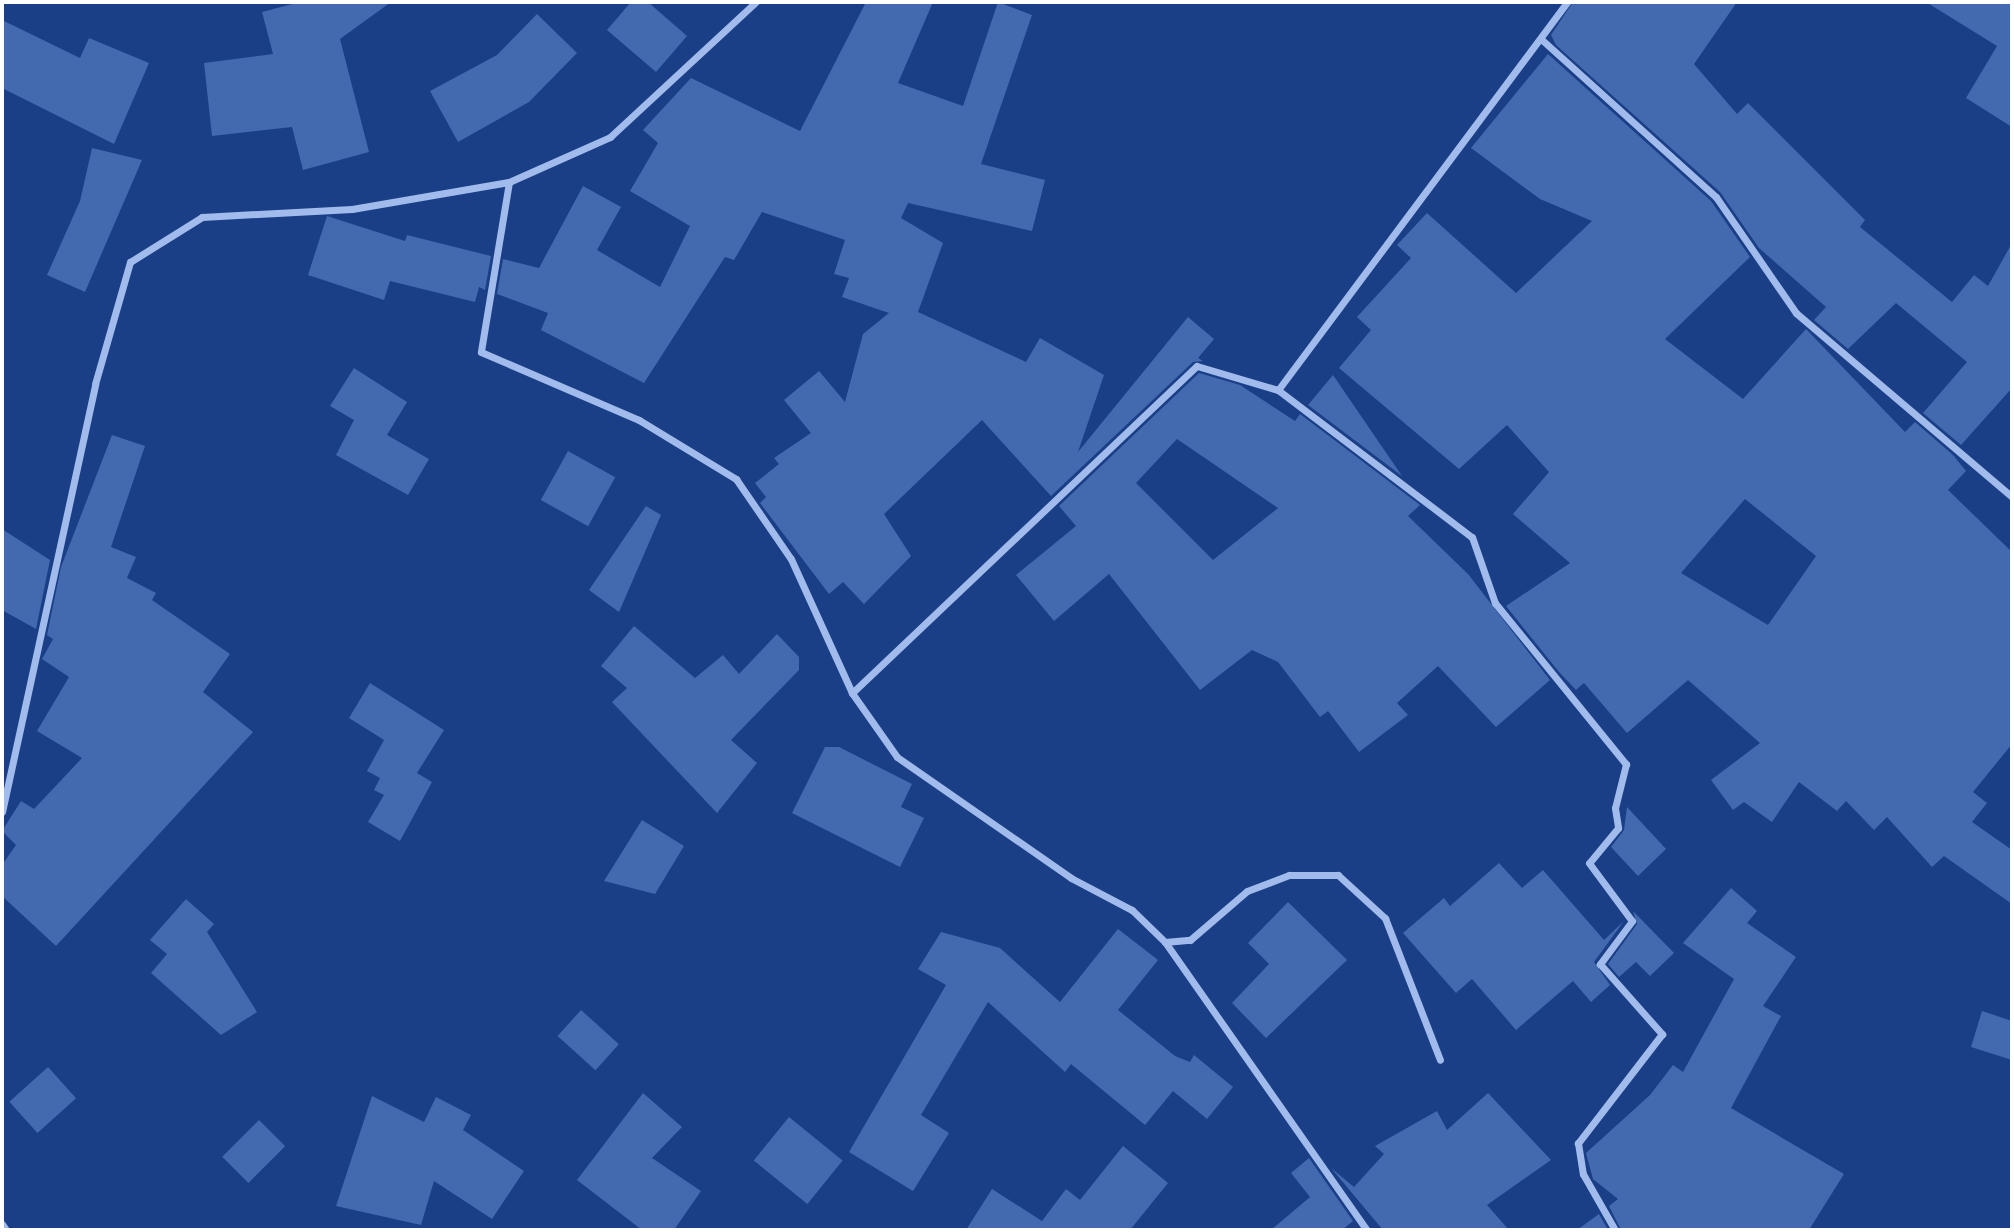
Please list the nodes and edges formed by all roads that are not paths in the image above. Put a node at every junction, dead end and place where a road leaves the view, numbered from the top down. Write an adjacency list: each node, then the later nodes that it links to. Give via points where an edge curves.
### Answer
1 (756, 2): 4 (street, via 610,137)
2 (1567, 2): 3 (street)
3 (1541, 38): 5 (street); 6 (street, via 1716,197 1796,313)
4 (509, 183): 7 (street, via 481,352 639,420 736,479 791,559); 8 (street, via 352,209 202,217 130,262 94,384)
5 (1278, 390): 7 (street, via 1197,366); 14 (street, via 1472,537 1494,603 1626,764 1615,808 1618,828 1589,863 1633,921 1600,964 1662,1034 1578,1143 1583,1174)
6 (2012, 497)
7 (852, 693): 9 (street, via 897,757 1071,878 1132,910)
8 (2, 812)
9 (1165, 942): 10 (street, via 1190,940 1247,891 1289,875 1338,875 1385,918); 13 (street)
10 (1440, 1060)
11 (2, 1224): 12 (street)
12 (6, 1230)
13 (1367, 1230)
14 (1615, 1230)

